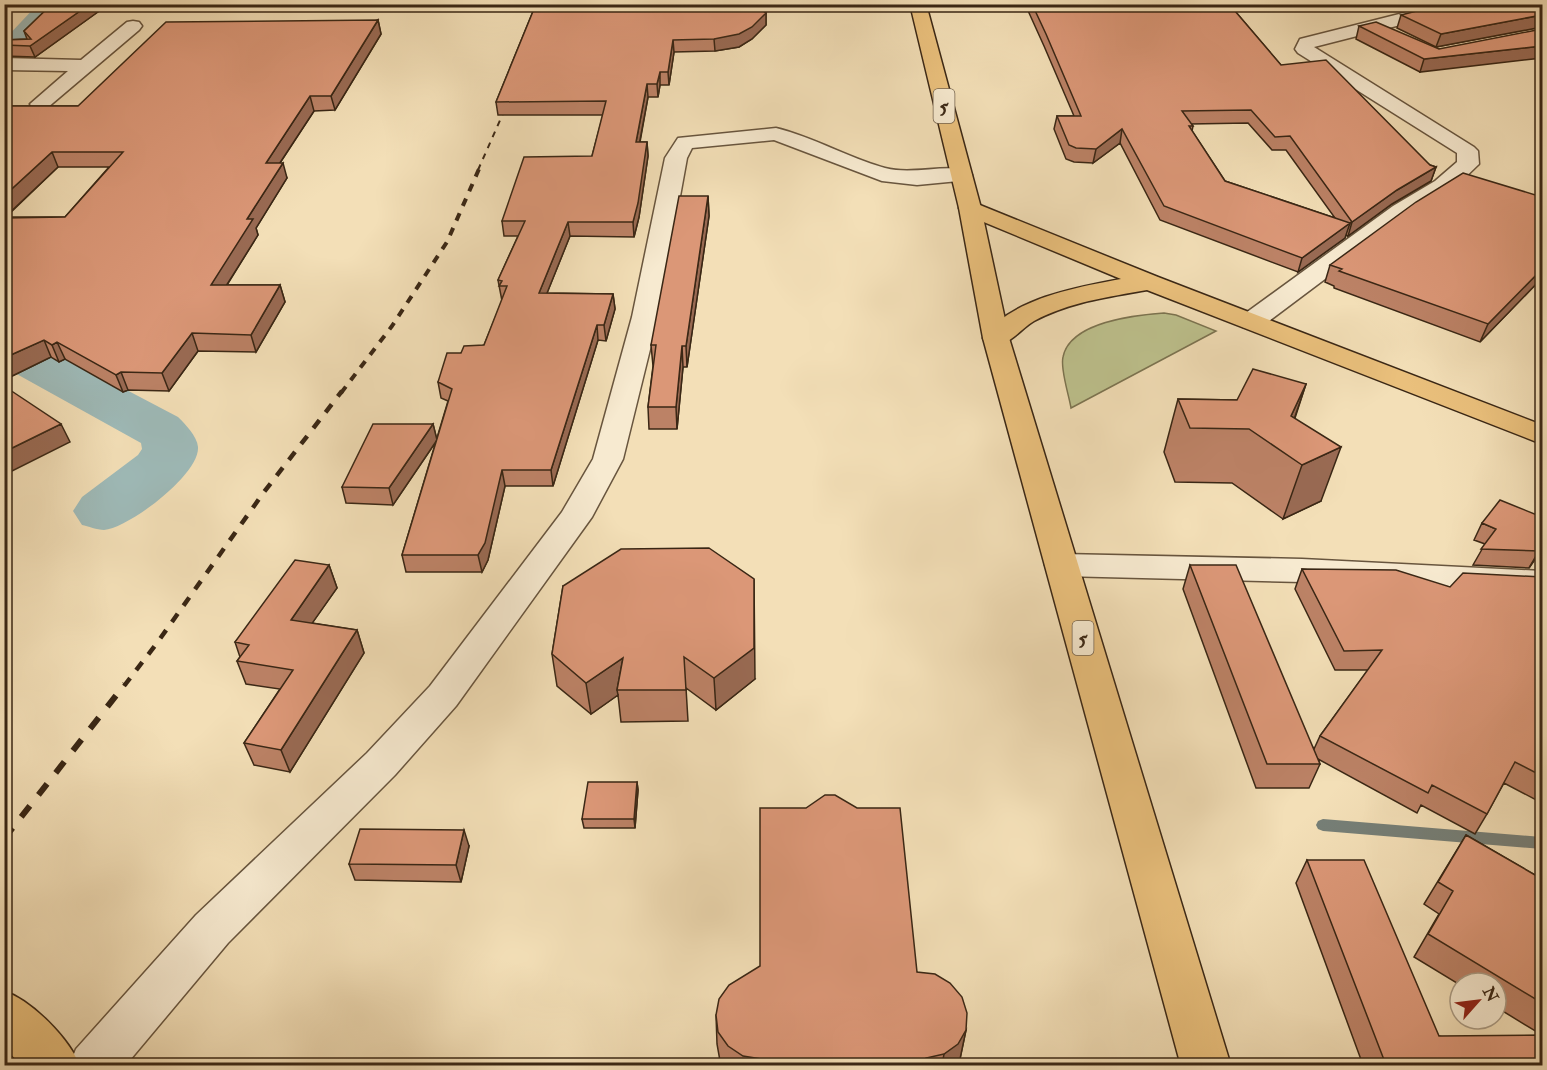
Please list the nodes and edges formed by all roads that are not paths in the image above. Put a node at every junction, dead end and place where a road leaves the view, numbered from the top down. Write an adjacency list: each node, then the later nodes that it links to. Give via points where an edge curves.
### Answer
1 (918, 4): 7 (main road, 5)
2 (1461, 4): 9 (street, via 1384,31 1306,43 1304,49 1467,151 1468,164 1443,186 1401,211)
3 (133, 26): 5 (street)
4 (7, 64): 5 (street)
5 (87, 66): 6 (street)
6 (40, 104)
7 (966, 192): 8 (main road); 10 (main road, 5); 16 (street, via 917,178 882,174 776,134 685,142 676,158 645,317 608,459 576,517 443,696 381,764 212,929)
8 (1149, 282): 9 (main road); 10 (main road, via 1075,295 1024,316)
9 (1252, 321): 11 (main road)
10 (996, 338): 12 (main road, 5)
11 (1542, 435)
12 (1062, 565): 13 (street, via 1351,571); 17 (main road, 5)
13 (1542, 583)
14 (4, 1013): 15 (main road)
15 (56, 1065)
16 (93, 1065)
17 (1206, 1065)

